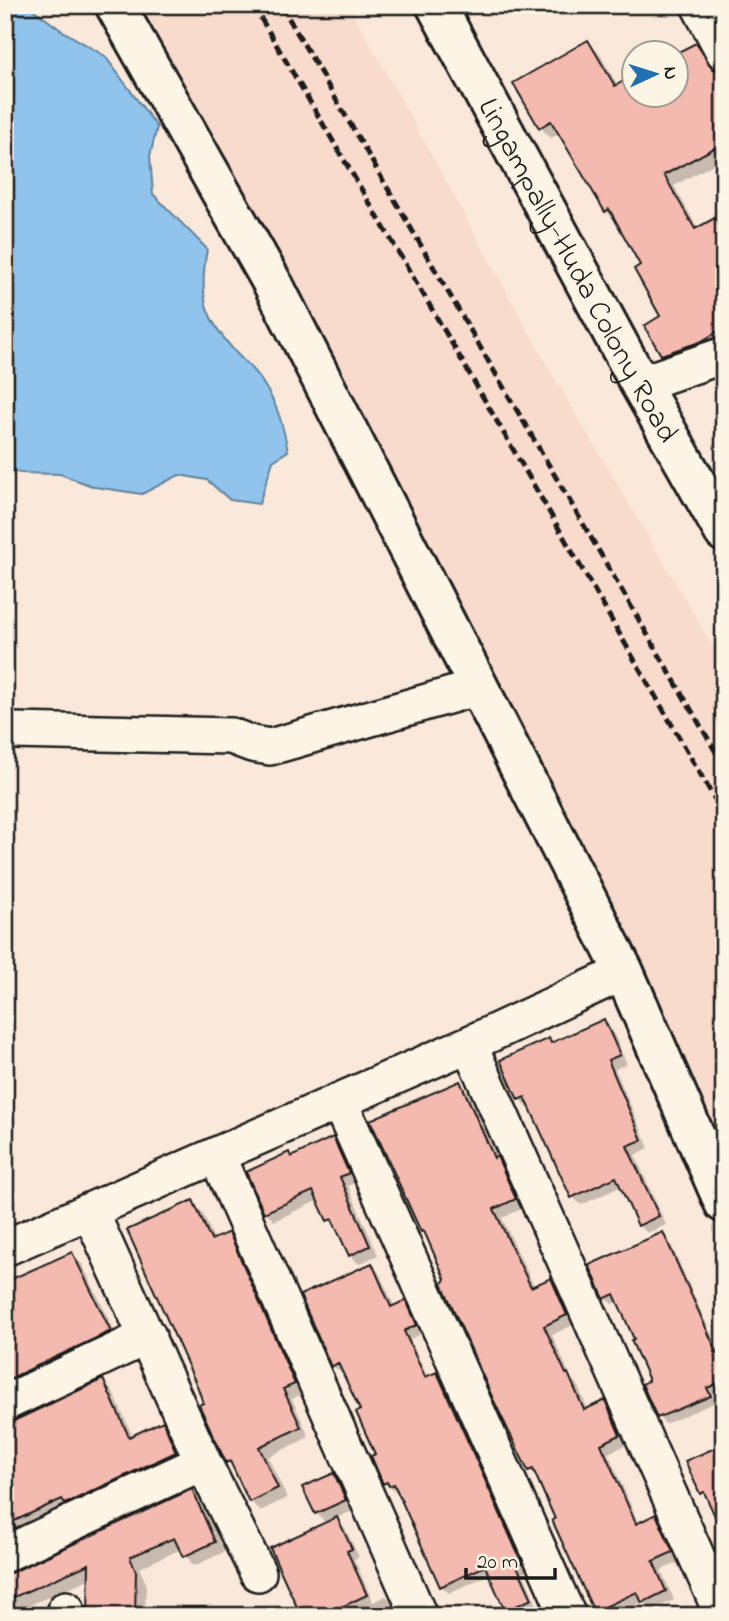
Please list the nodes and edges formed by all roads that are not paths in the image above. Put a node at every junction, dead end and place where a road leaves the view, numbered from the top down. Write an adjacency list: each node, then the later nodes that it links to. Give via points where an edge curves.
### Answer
1 (115, 5): 8 (street, via 274,286)
2 (436, 5): 6 (street, Lingampally-Huda Colony Road)
3 (699, 5): 4 (street)
4 (724, 52)
5 (724, 355): 6 (street)
6 (640, 384): 7 (street, Lingampally-Huda Colony Road)
7 (724, 532)
8 (479, 687): 9 (street, via 270,747 231,736); 10 (street)
9 (14, 731)
10 (624, 972): 11 (street); 14 (street)
11 (469, 1044): 12 (street); 22 (street)
12 (339, 1101): 13 (street); 24 (street)
13 (216, 1156): 15 (street); 23 (street)
14 (724, 1203)
15 (90, 1211): 16 (street); 17 (street)
16 (5, 1248)
17 (148, 1336): 18 (street); 19 (street)
18 (5, 1403)
19 (203, 1462): 20 (street); 21 (street)
20 (5, 1554)
21 (258, 1573)
22 (714, 1608)
23 (419, 1616)
24 (568, 1616)

